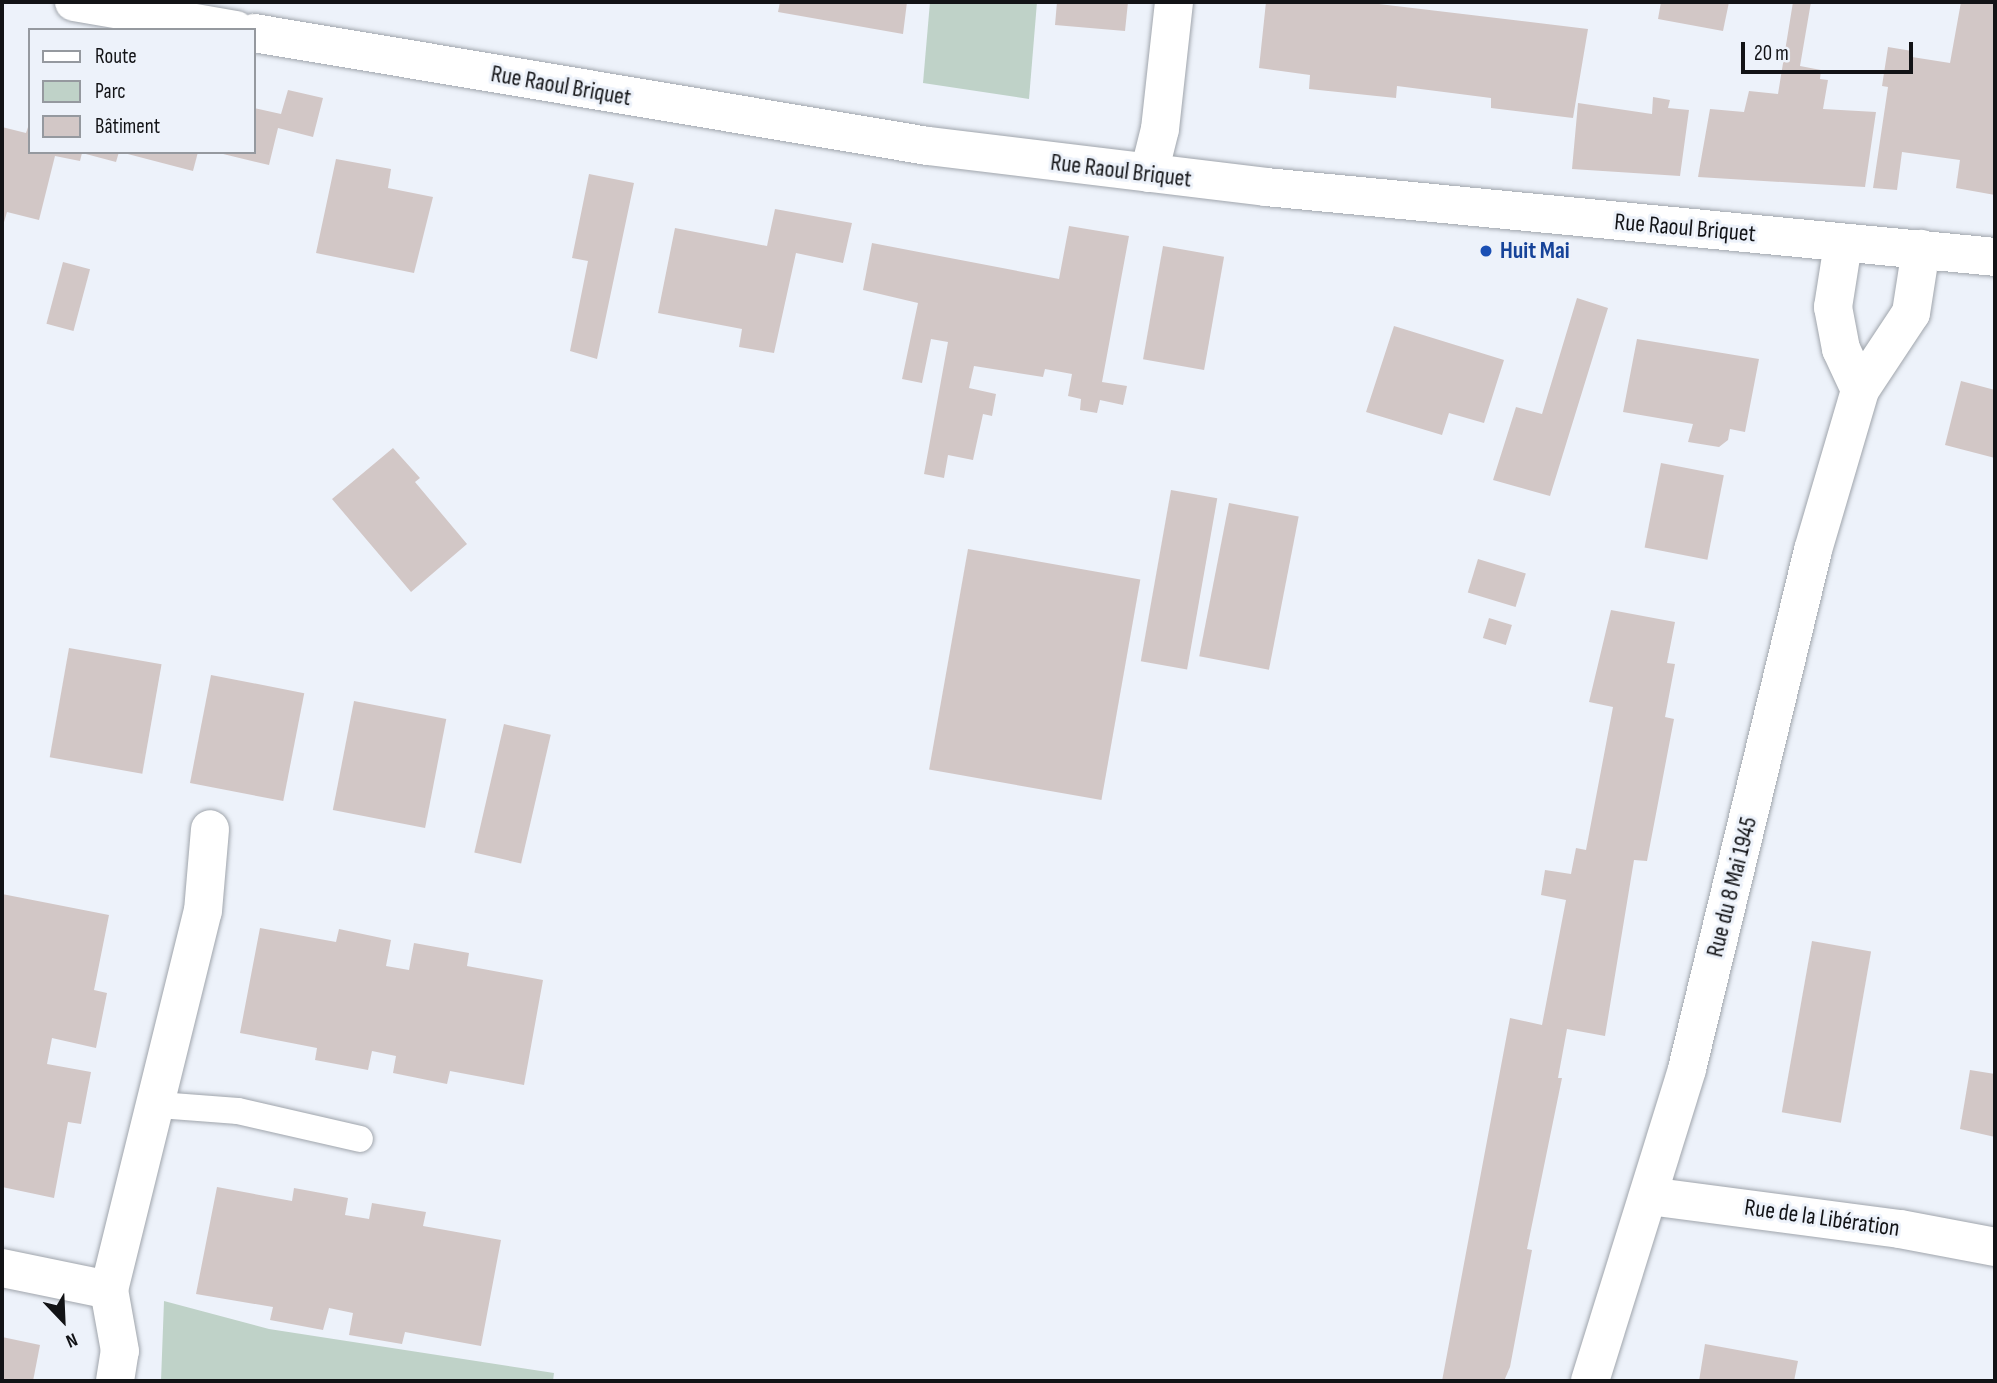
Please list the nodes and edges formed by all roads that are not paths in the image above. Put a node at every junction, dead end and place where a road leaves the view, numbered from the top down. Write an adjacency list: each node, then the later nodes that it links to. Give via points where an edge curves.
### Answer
1 (74, 2): 3 (street)
2 (1174, 2): 5 (street, via 1160,129)
3 (224, 28)
4 (256, 33): 5 (street, Rue Raoul Briquet, via 813,129)
5 (1149, 173): 6 (street, Rue Raoul Briquet)
6 (1843, 244): 7 (street, Rue Raoul Briquet); 9 (street, via 1833,307 1841,349)
7 (1921, 249): 8 (street, Rue Raoul Briquet); 9 (street, Rue du 8 Mai 1945, via 1911,313)
8 (1995, 257)
9 (1860, 390): 13 (street, Rue du 8 Mai 1945, via 1813,550 1687,1069)
10 (210, 829): 11 (street, via 203,911)
11 (159, 1105): 12 (lane, via 238,1111); 16 (street)
12 (360, 1139)
13 (1649, 1196): 14 (street, Rue de la Libération, via 1900,1229); 18 (street, Rue du 8 Mai 1945)
14 (1995, 1247)
15 (2, 1268): 16 (street)
16 (109, 1290): 17 (street, via 120,1351)
17 (115, 1381)
18 (1590, 1381)

